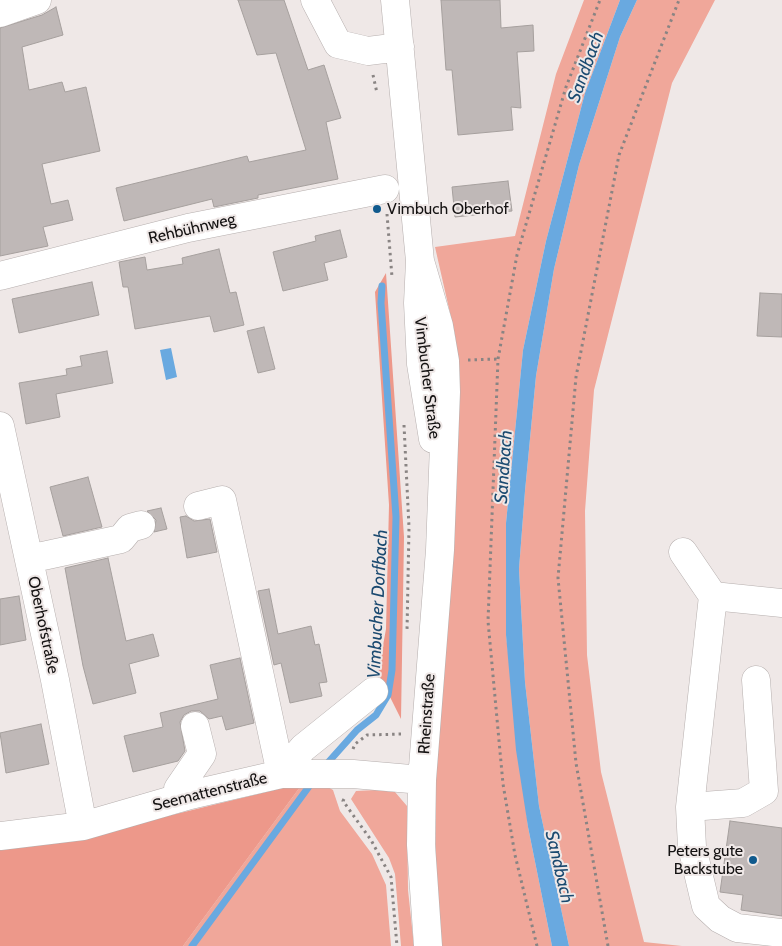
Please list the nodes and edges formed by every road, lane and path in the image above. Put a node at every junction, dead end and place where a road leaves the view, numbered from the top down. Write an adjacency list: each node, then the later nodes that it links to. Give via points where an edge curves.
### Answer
1 (36, 0): 6 (street)
2 (315, 0): 8 (street, via 338,44)
3 (394, 0): 7 (street, Vimbucher Straße)
4 (600, 0): 37 (path, via 566,87 528,218 498,359 488,621 503,784 514,856)
5 (679, 0): 38 (path, via 619,155 576,377 558,578 576,763)
6 (0, 13)
7 (400, 47): 8 (street); 15 (street, Vimbucher Straße, via 420,261 418,303 422,364 429,423)
8 (368, 51): 9 (path)
9 (378, 100)
10 (385, 189): 11 (street, Rehbühnweg, via 188,228); 12 (path)
11 (0, 276)
12 (393, 278)
13 (404, 424): 22 (path, via 410,527)
14 (0, 428): 19 (street, Oberhofstraße)
15 (443, 481): 29 (street, Rheinstraße)
16 (198, 506): 28 (street, via 222,500)
17 (141, 525): 19 (street, via 130,528 120,539)
18 (683, 552): 20 (street)
19 (29, 560): 32 (street, Oberhofstraße)
20 (713, 596): 21 (street); 31 (street)
21 (782, 603)
22 (406, 636)
23 (756, 680): 31 (street, via 764,792 743,803)
24 (374, 691): 28 (street, via 303,748)
25 (195, 726): 30 (street, via 202,754 178,789)
26 (400, 743): 27 (path, via 404,734 367,735 355,744)
27 (353, 766): 28 (street, Seemattenstraße); 29 (street, Seemattenstraße); 35 (path, via 343,802 371,840 391,877)
28 (281, 774): 30 (street, Seemattenstraße)
29 (422, 780): 36 (street, Rheinstraße, via 421,845)
30 (180, 798): 32 (street, Seemattenstraße)
31 (690, 807): 34 (street, via 692,847 706,906 737,928)
32 (83, 826): 33 (street, Seemattenstraße)
33 (0, 836)
34 (782, 933)
35 (397, 946)
36 (428, 946)
37 (537, 946)
38 (608, 946)

